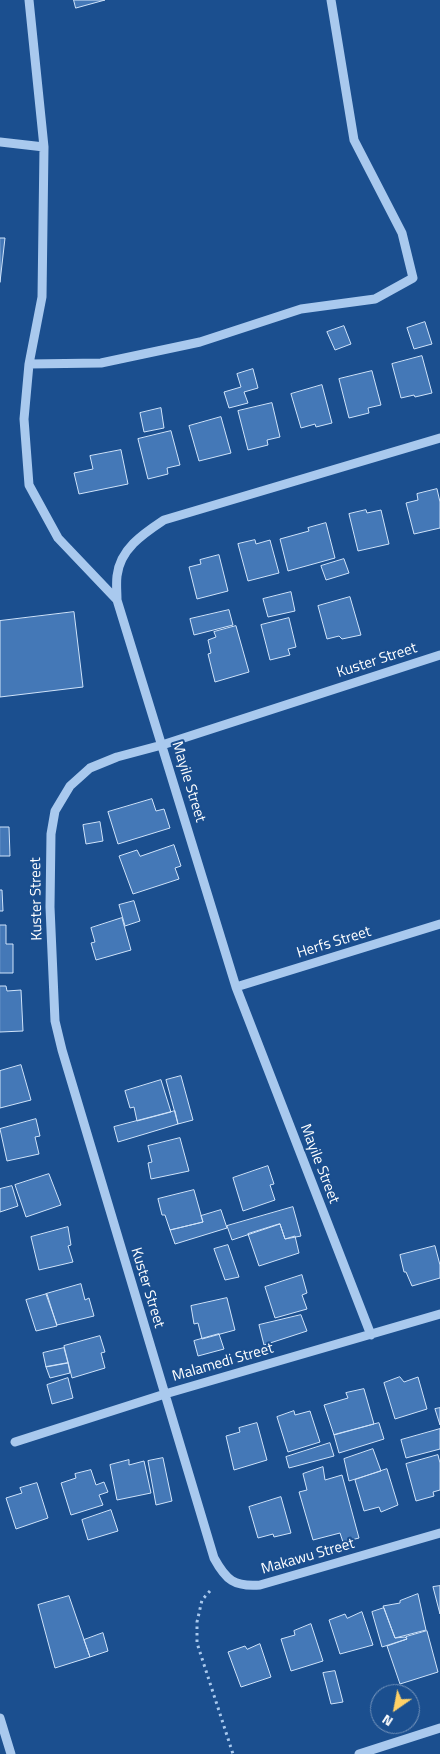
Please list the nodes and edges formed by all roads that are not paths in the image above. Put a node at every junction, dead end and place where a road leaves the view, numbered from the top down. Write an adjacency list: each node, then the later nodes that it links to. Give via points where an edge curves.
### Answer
1 (29, 0): 4 (street)
2 (332, 0): 5 (street, via 354,140 402,233 413,278 375,299 302,309 200,342 100,363)
3 (0, 142): 4 (street)
4 (44, 147): 5 (street, via 42,298)
5 (29, 364): 7 (street, via 24,420 29,485 58,538)
6 (440, 438): 7 (street, Mayile Street, via 164,520 140,536 124,554 117,575)
7 (117, 600): 9 (street, Mayile Street)
8 (440, 655): 9 (street, Kuster Street)
9 (162, 745): 11 (street, Mayile Street); 14 (street, Kuster Street, via 90,768 70,786 55,811 51,834 50,907 55,1021)
10 (440, 924): 11 (street, Herfs Street)
11 (236, 987): 13 (street, Mayile Street)
12 (440, 1314): 13 (street, Malamedi Street)
13 (371, 1335): 14 (street, Malamedi Street)
14 (164, 1394): 15 (street, Malamedi Street); 16 (street, Makawu Street, via 214,1558 224,1575 244,1586 260,1586)
15 (15, 1442)
16 (440, 1532)
17 (0, 1718): 19 (street)
18 (440, 1728): 20 (street)
19 (11, 1754)
20 (359, 1754)

